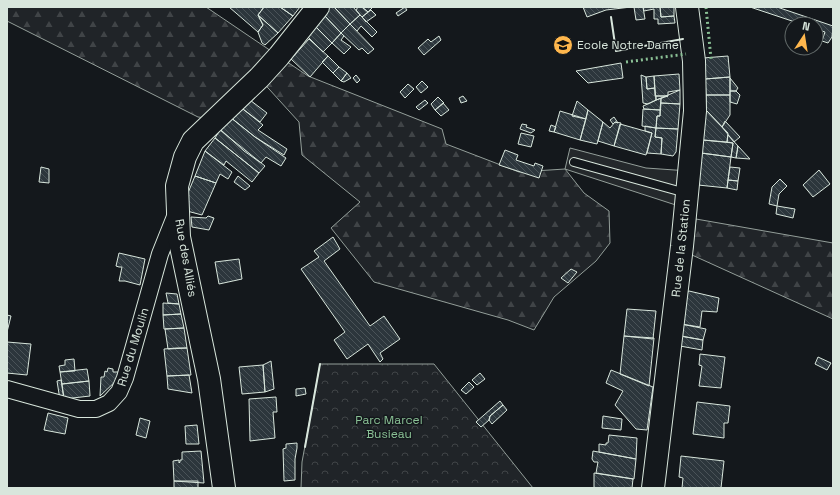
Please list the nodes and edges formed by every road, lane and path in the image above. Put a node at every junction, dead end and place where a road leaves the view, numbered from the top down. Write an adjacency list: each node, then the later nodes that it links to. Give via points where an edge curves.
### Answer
1 (318, 7): 5 (street, Rue des Alliés, via 259,78 193,141 184,157 178,179)
2 (687, 7): 4 (street, Rue de la Station, via 694,61 695,111)
3 (574, 162): 4 (lane)
4 (687, 194): 8 (street, Rue de la Station)
5 (178, 210): 6 (street, Rue du Moulin, via 160,254 124,378 119,392 110,403 96,409 79,409); 7 (street, Rue des Alliés, via 179,237 209,379)
6 (7, 389)
7 (224, 488)
8 (653, 488)

